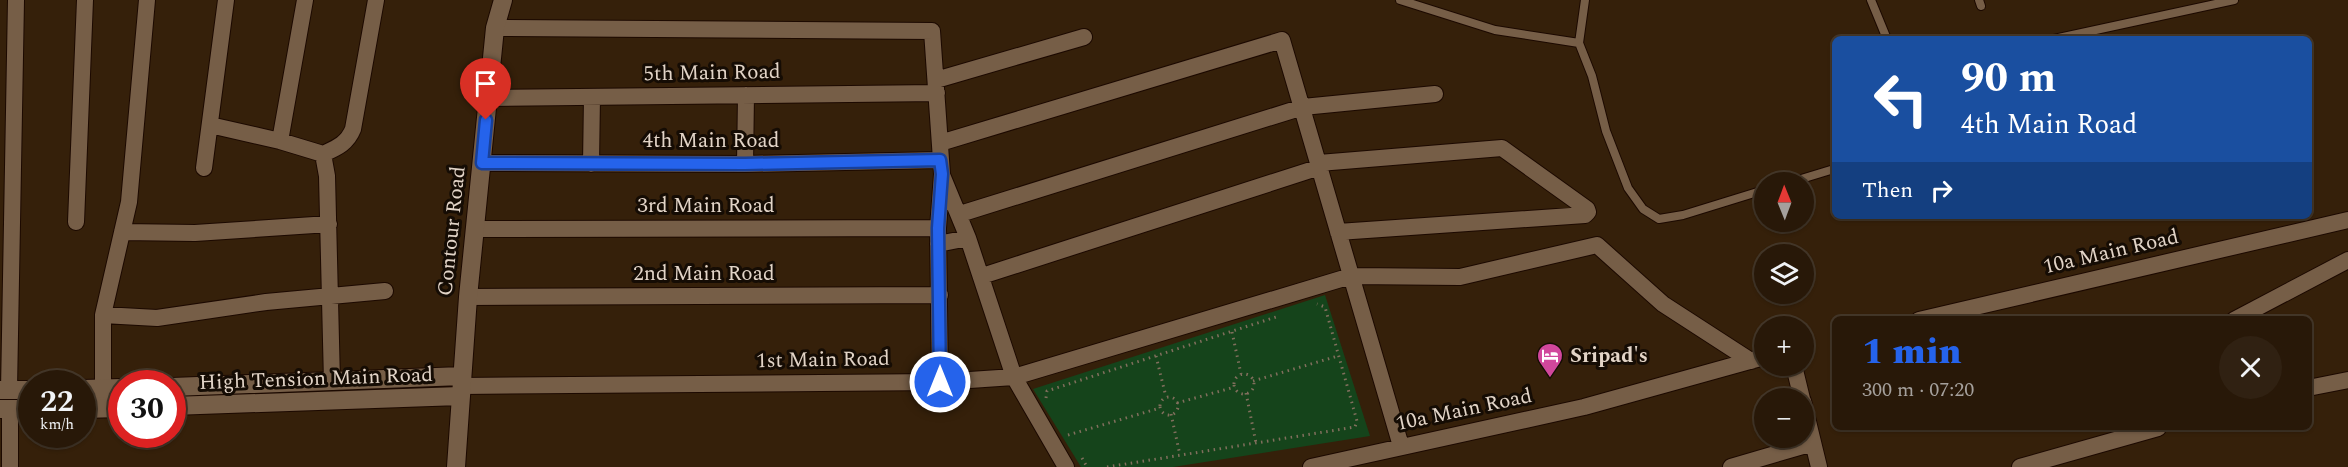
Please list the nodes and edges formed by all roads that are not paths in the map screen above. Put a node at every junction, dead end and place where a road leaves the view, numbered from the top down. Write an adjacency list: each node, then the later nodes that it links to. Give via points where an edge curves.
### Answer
1 (16, 0): 67 (street)
2 (85, 0): 38 (street)
3 (147, 0): 41 (street, via 129,202)
4 (226, 0): 23 (street)
5 (305, 0): 24 (street)
6 (376, 0): 26 (street, via 350,138)
7 (503, 0): 12 (main road, Contour Road)
8 (1400, 0): 16 (lane, via 1495,30)
9 (1585, 0): 16 (lane)
10 (1871, 0): 13 (lane)
11 (2234, 0): 14 (lane)
12 (495, 28): 17 (street, via 933,31); 21 (main road, Contour Road)
13 (1886, 36)
14 (2068, 36)
15 (1084, 38): 17 (street, 5th Main Road)
16 (1579, 43): 35 (lane, via 1628,188 1643,209 1659,219)
17 (936, 87): 19 (street, 5th Main Road); 25 (street)
18 (1436, 94): 22 (street)
19 (746, 95): 20 (street, 5th Main Road); 29 (street)
20 (592, 97): 21 (street, 5th Main Road); 28 (street)
21 (488, 98): 27 (main road, Contour Road)
22 (1303, 107): 25 (street, via 1282,40); 30 (street); 36 (street)
23 (210, 125): 24 (street); 32 (street)
24 (280, 141): 26 (street)
25 (940, 143): 31 (street)
26 (322, 154): 39 (street)
27 (482, 163): 28 (street, 4th Main Road); 40 (main road, Contour Road)
28 (591, 164): 29 (street, 4th Main Road)
29 (745, 164): 31 (street, 4th Main Road)
30 (1319, 165): 42 (street); 42 (street, via 1502,148 1588,212); 46 (street)
31 (941, 167): 36 (street); 43 (street)
32 (204, 168)
33 (1832, 170): 34 (lane)
34 (1814, 175)
35 (1754, 193)
36 (960, 214): 44 (street)
37 (2348, 220): 53 (street, 10a Main Road)
38 (76, 222)
39 (329, 224): 41 (street, via 195,233); 50 (street)
40 (475, 229): 43 (street, 3rd Main Road); 51 (main road, Contour Road)
41 (122, 232): 52 (street)
42 (1338, 232): 47 (street)
43 (938, 236): 44 (street, 3rd Main Road); 49 (street)
44 (968, 238): 46 (street)
45 (2348, 260): 54 (street)
46 (982, 276): 57 (street)
47 (1351, 276): 55 (street, 1st Main Road, via 1460,277 1597,245 1663,304); 57 (street, 1st Main Road); 72 (street)
48 (385, 291): 50 (street)
49 (939, 295): 51 (street, 2nd Main Road); 60 (street)
50 (331, 296): 52 (street, via 157,318); 59 (street)
51 (468, 297): 62 (main road, Contour Road)
52 (103, 315): 65 (street)
53 (1936, 316)
54 (2242, 316)
55 (1754, 357)
56 (1754, 360): 72 (street, 10a Main Road, via 1584,408)
57 (1014, 377): 60 (street, 1st Main Road); 77 (street)
58 (2348, 380): 63 (street)
59 (332, 381): 61 (main road); 62 (main road)
60 (940, 382): 62 (street, 1st Main Road)
61 (186, 386)
62 (461, 386): 69 (main road, High Tension Main Road); 76 (main road, Contour Road)
63 (2312, 387)
64 (96, 389): 65 (main road)
65 (103, 389): 66 (main road); 68 (street)
66 (108, 389)
67 (5, 390)
68 (108, 400)
69 (186, 405)
70 (5, 409): 75 (street)
71 (2151, 430): 81 (street)
72 (1401, 446): 78 (street, 10a Main Road)
73 (1796, 448): 79 (street)
74 (1814, 448): 80 (street)
75 (10, 467)
76 (456, 467)
77 (1066, 467)
78 (1311, 467)
79 (1731, 467)
80 (1818, 467)
81 (2020, 467)

